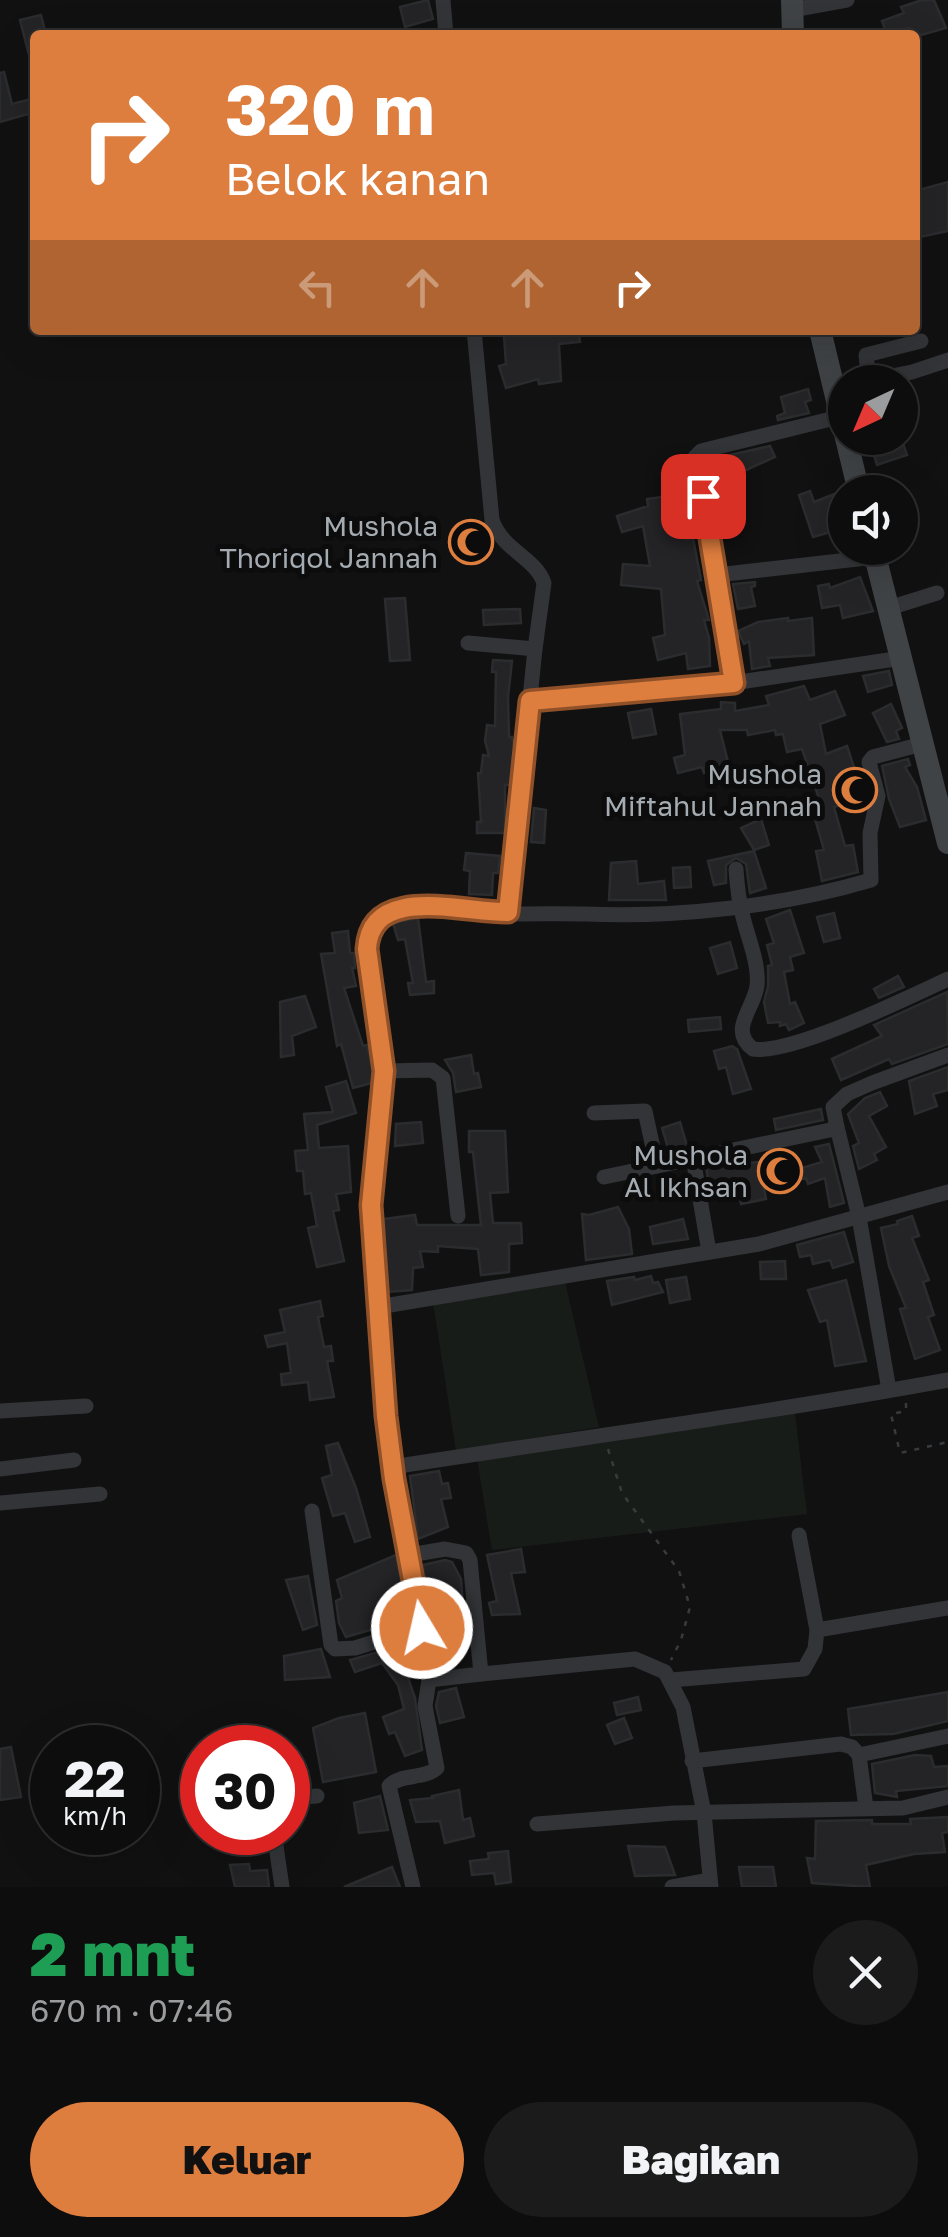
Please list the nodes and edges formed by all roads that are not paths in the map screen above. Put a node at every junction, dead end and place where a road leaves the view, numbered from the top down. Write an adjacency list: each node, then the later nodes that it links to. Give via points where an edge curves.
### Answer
1 (443, 0): 4 (street)
2 (846, 0): 3 (street)
3 (792, 5): 5 (street)
4 (446, 30)
5 (793, 30)
6 (474, 335): 20 (street, via 492,520 501,540 544,583)
7 (822, 335): 10 (street)
8 (921, 341): 11 (street, via 866,355)
9 (948, 360): 12 (street)
10 (832, 365)
11 (866, 365)
12 (918, 370)
13 (828, 419): 16 (street, via 695,457)
14 (828, 559): 16 (street)
15 (877, 565): 18 (street)
16 (717, 575): 22 (street)
17 (938, 593): 18 (street)
18 (888, 608): 21 (street)
19 (468, 643): 20 (street)
20 (535, 648): 23 (street)
21 (902, 658): 22 (street); 24 (street)
22 (734, 683): 23 (street)
23 (530, 701): 29 (street)
24 (922, 744): 25 (street); 28 (street, via 869,762 878,796 870,833 872,880)
25 (940, 780): 26 (street)
26 (948, 843)
27 (736, 869): 28 (street)
28 (740, 905): 29 (street, via 642,915); 30 (street, via 757,977 742,1028 754,1050 845,1025)
29 (508, 912): 32 (street, via 433,906 391,911 374,923 367,949)
30 (948, 979)
31 (948, 1055): 34 (street, via 847,1094 833,1106)
32 (384, 1071): 39 (street, via 432,1070 443,1078); 42 (street, via 371,1205)
33 (594, 1113): 36 (street, via 644,1111)
34 (837, 1127): 35 (street); 40 (street)
35 (693, 1158): 36 (street); 41 (street)
36 (657, 1166): 37 (street)
37 (604, 1178)
38 (948, 1192): 40 (street)
39 (458, 1216)
40 (859, 1217): 41 (street); 44 (street)
41 (709, 1252): 42 (street)
42 (378, 1307): 48 (street)
43 (948, 1380): 44 (street)
44 (889, 1390): 48 (street)
45 (86, 1406): 46 (street)
46 (0, 1411)
47 (74, 1460): 49 (street)
48 (392, 1467): 54 (street)
49 (0, 1468)
50 (100, 1494): 51 (street)
51 (0, 1504)
52 (312, 1511): 56 (street, via 331,1646 355,1648)
53 (800, 1535): 57 (street)
54 (410, 1556): 56 (street); 58 (street, via 445,1549 466,1553)
55 (948, 1608): 57 (street)
56 (422, 1628): 60 (street)
57 (816, 1630): 59 (street, via 804,1669)
58 (481, 1674): 59 (street, via 635,1659); 60 (street)
59 (668, 1676): 63 (street, via 683,1707)
60 (429, 1680): 73 (street, via 425,1706 437,1768 393,1781 388,1789)
61 (948, 1736): 62 (street)
62 (859, 1755): 63 (street, via 842,1744); 67 (street)
63 (692, 1761): 68 (street)
64 (310, 1796): 65 (street)
65 (316, 1796)
66 (948, 1797): 67 (street, via 904,1808)
67 (866, 1808): 68 (street)
68 (704, 1813): 69 (street); 71 (street)
69 (536, 1824)
70 (277, 1855): 72 (street)
71 (710, 1884): 74 (street)
72 (282, 1887)
73 (413, 1887)
74 (672, 1887)

